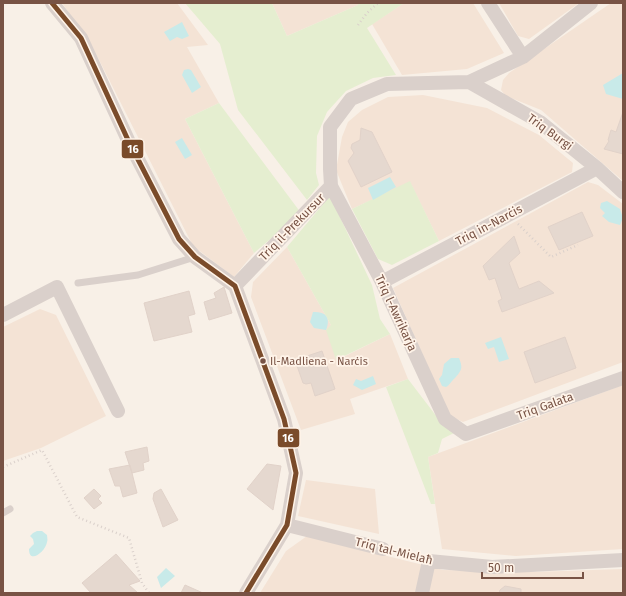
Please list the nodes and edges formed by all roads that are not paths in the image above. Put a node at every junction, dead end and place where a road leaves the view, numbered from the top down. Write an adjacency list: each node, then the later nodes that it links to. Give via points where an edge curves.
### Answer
1 (52, 3): 9 (street, via 81,38 128,140 179,239)
2 (488, 3): 4 (street)
3 (591, 3): 4 (street, Triq il-Prekursur)
4 (523, 57): 5 (street, Triq il-Prekursur)
5 (469, 82): 6 (street, Triq Burgi, via 540,122); 7 (street, Triq il-Prekursur, via 387,84 351,99 330,127)
6 (597, 168): 8 (street, Triq Burgi); 10 (street, Triq in-Narċis)
7 (331, 186): 10 (street, Triq l-Awrikarja); 12 (street, Triq il-Prekursur)
8 (623, 192)
9 (194, 256): 11 (lane, via 138,275); 12 (street)
10 (382, 282): 16 (street, Triq l-Awrikarja, via 445,419)
11 (78, 283)
12 (235, 286): 19 (street, via 284,419 296,473)
13 (3, 315): 15 (street, via 57,287)
14 (623, 378): 16 (street, Triq Galata)
15 (118, 411)
16 (466, 434)
17 (10, 509): 18 (lane)
18 (3, 513)
19 (287, 524): 20 (street, Triq tal-Mielaħ); 22 (street)
20 (383, 549)
21 (623, 560): 23 (street, Triq tal-Mielaħ, via 492,568 429,561)
22 (246, 593)
23 (422, 593)

